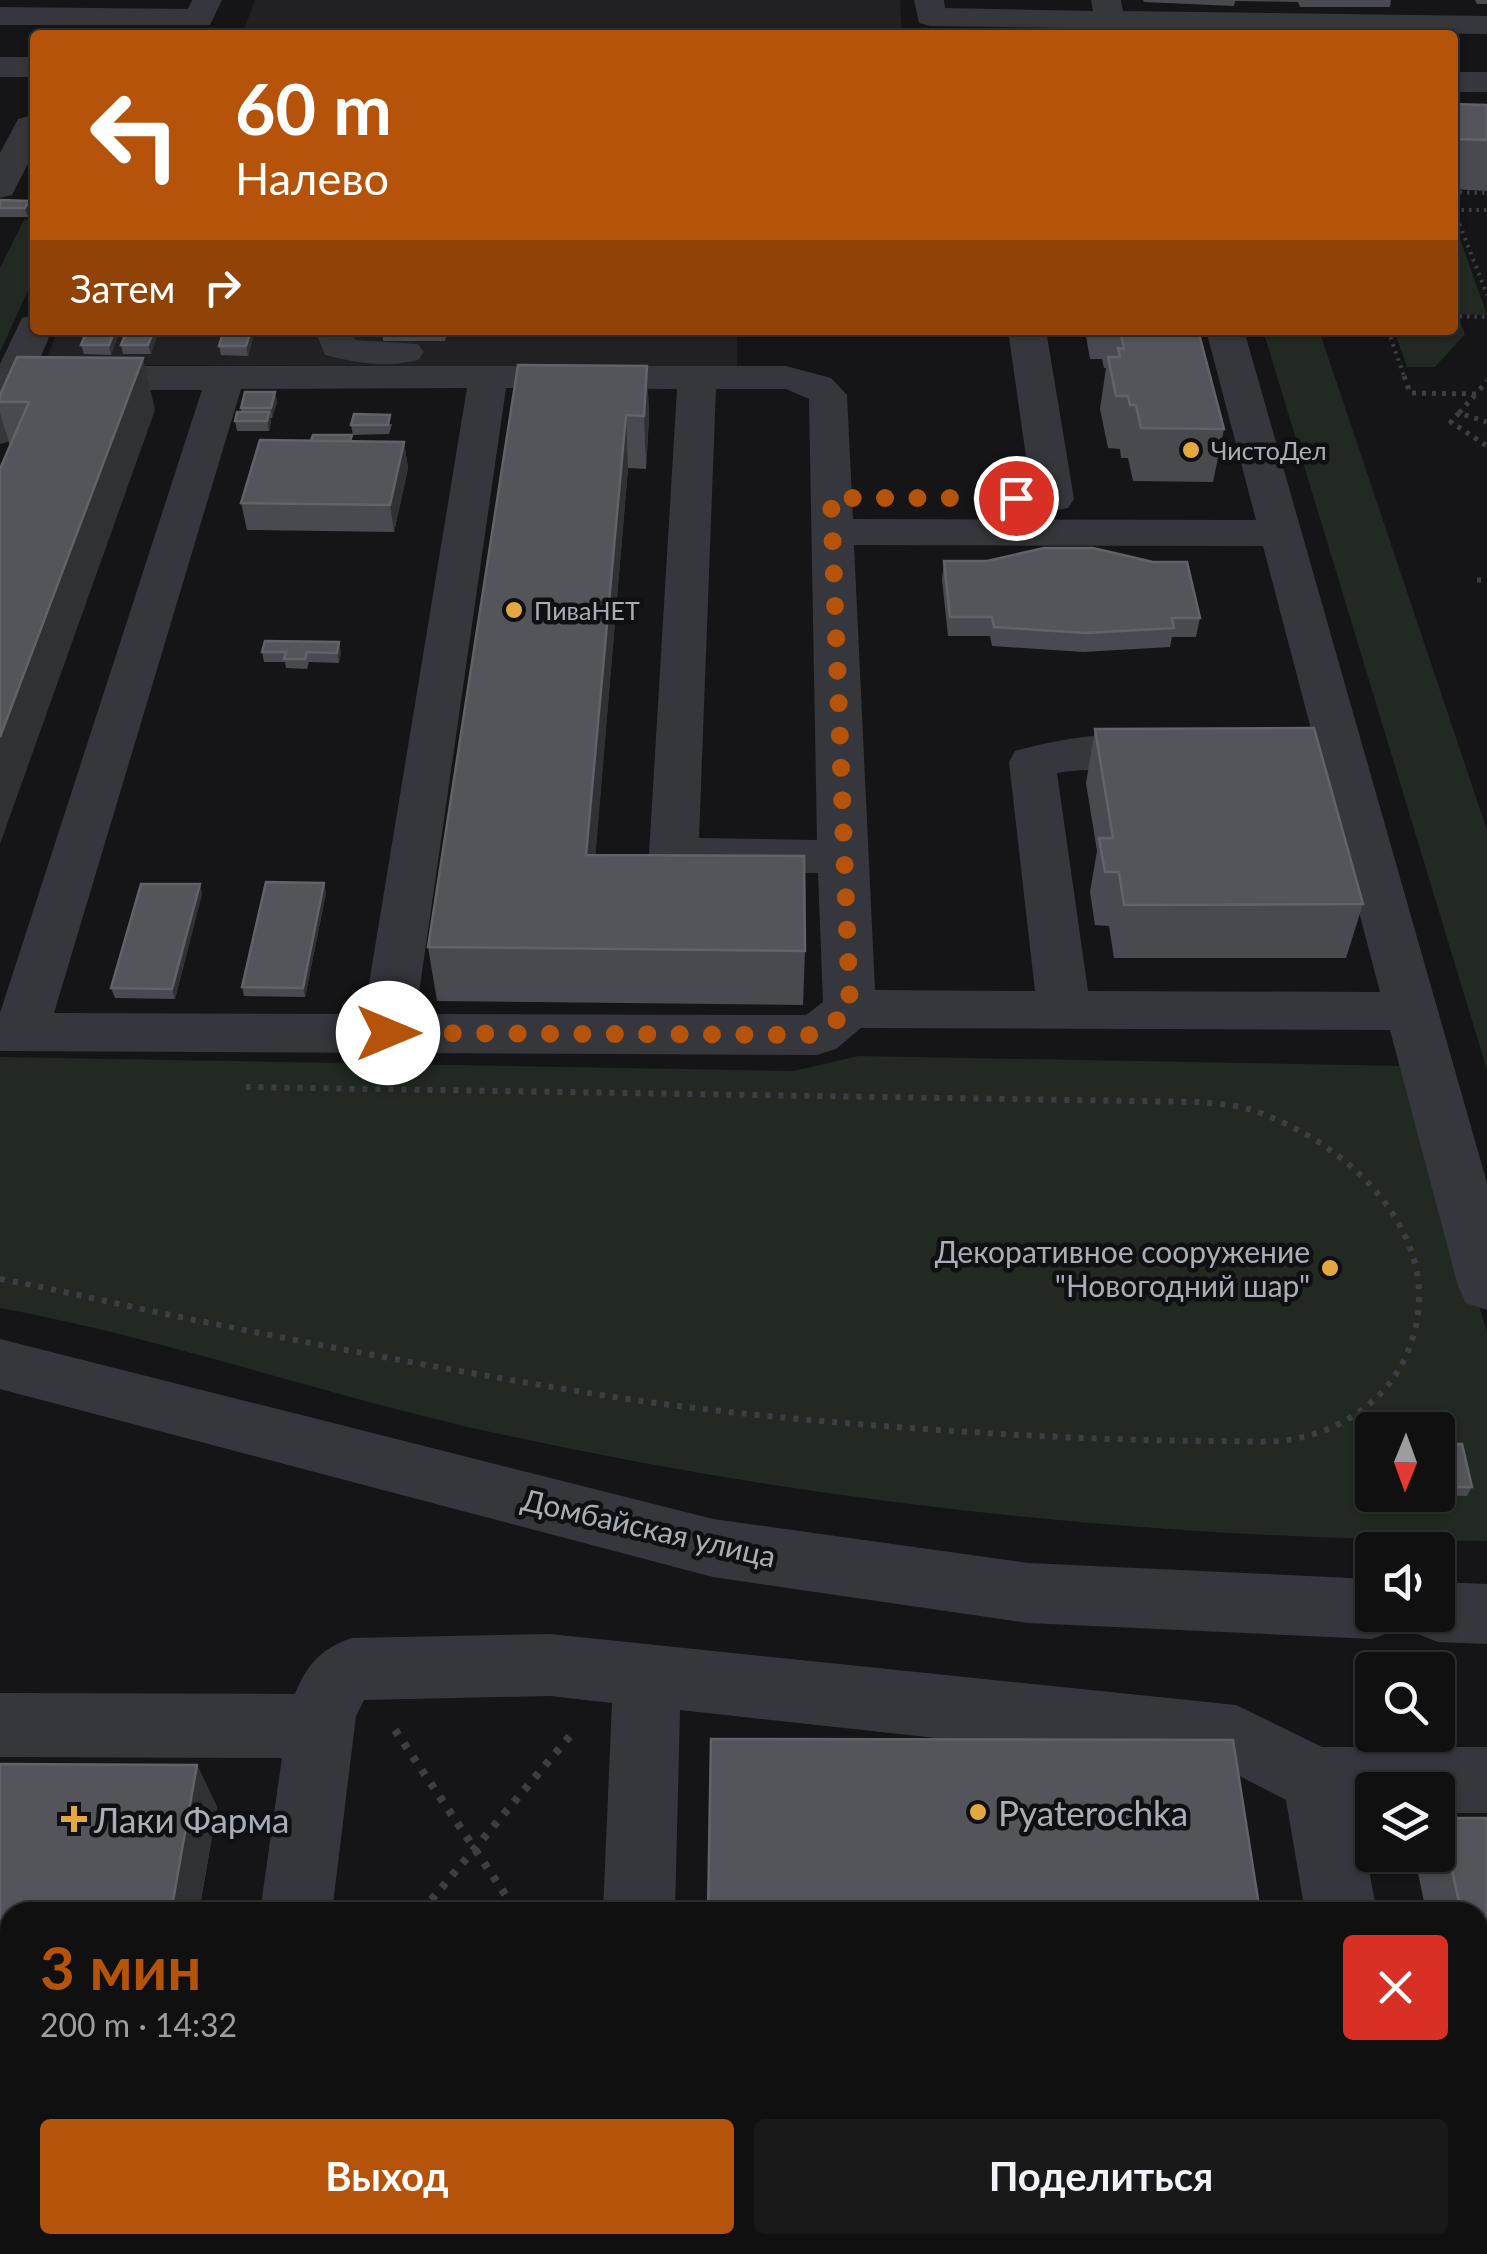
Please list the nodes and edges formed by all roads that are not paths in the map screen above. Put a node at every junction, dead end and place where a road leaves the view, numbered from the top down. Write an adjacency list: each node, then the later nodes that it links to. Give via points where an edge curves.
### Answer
1 (207, 0): 5 (street, via 199,18)
2 (929, 0): 3 (street, via 930,17)
3 (1108, 10): 4 (street)
4 (1438, 12): 6 (street)
5 (0, 16)
6 (1487, 24)
7 (0, 67): 8 (street)
8 (30, 67)
9 (1458, 82): 10 (street)
10 (1487, 82)
11 (0, 97): 12 (street)
12 (25, 119): 13 (street)
13 (0, 188)
14 (31, 335): 20 (street)
15 (335, 335): 18 (street, via 338,347 359,352)
16 (1028, 335): 24 (street)
17 (1225, 335): 26 (street)
18 (583, 357): 19 (street); 22 (street)
19 (488, 376): 21 (street); 33 (street)
20 (12, 378): 21 (street); 23 (street)
21 (226, 378): 32 (street)
22 (697, 378): 25 (street, via 819,384 828,394); 28 (street, via 674,854)
23 (0, 432)
24 (1053, 498): 25 (street); 26 (street)
25 (831, 515): 26 (street); 28 (street)
26 (1277, 516): 31 (street, via 1322,751)
27 (1205, 752): 30 (street, via 1089,752 1032,762)
28 (842, 856): 29 (street)
29 (850, 1010): 30 (street); 33 (street, via 817,1035)
30 (1064, 1010): 31 (street)
31 (1413, 1011): 34 (street)
32 (10, 1033): 33 (street)
33 (388, 1033)
34 (1487, 1286)
35 (0, 1364): 36 (street, Домбайская улица, via 713,1548 1028,1593)
36 (1355, 1607)
37 (1455, 1613): 38 (street)
38 (1487, 1614)
39 (646, 1701): 41 (street, via 550,1665 351,1668 333,1680); 42 (street, via 1236,1738); 45 (street)
40 (0, 1725): 41 (street)
41 (321, 1726): 44 (street)
42 (1317, 1780): 43 (street); 46 (street)
43 (1487, 1780)
44 (297, 1902)
45 (639, 1902)
46 (1339, 1902)

